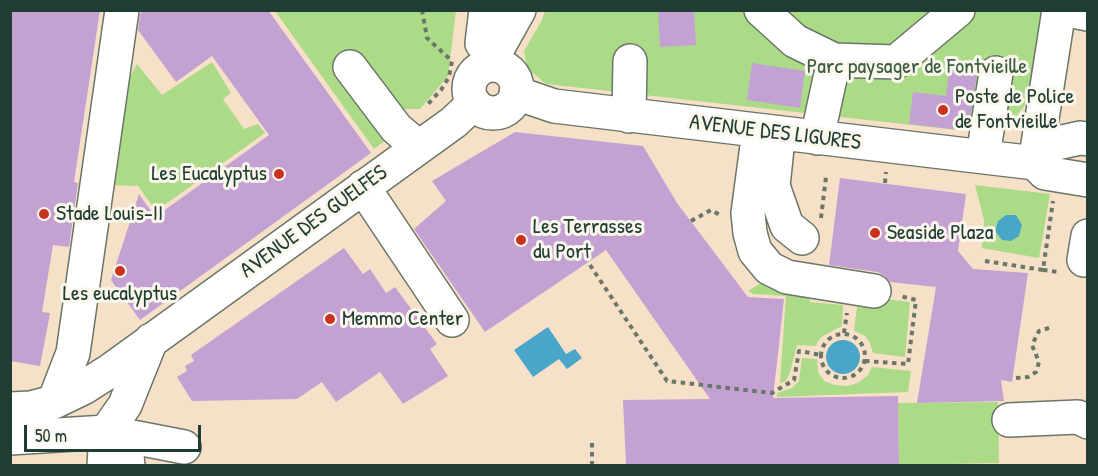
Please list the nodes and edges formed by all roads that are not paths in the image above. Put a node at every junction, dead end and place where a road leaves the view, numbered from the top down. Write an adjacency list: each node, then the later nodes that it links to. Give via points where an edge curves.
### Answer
1 (123, 10): 29 (street, via 73,353)
2 (486, 10): 9 (street, via 482,43)
3 (519, 10): 9 (street)
4 (761, 10): 10 (street, via 795,41)
5 (958, 10): 10 (street, via 896,62)
6 (1059, 10): 22 (street)
7 (1068, 10): 8 (street)
8 (1088, 14)
9 (495, 59): 14 (street, via 510,73); 15 (street, via 473,76 469,90)
10 (834, 60): 18 (street)
11 (630, 61): 16 (street)
12 (350, 67): 20 (street, via 396,128)
13 (996, 73): 21 (street)
14 (516, 93): 15 (street, via 502,110 487,112); 16 (street, AVENUE DES LIGURES, via 554,106)
15 (474, 103): 20 (street, AVENUE DES GUELFES)
16 (629, 116): 17 (street, AVENUE DES LIGURES)
17 (769, 132): 18 (street, AVENUE DES LIGURES); 25 (street, via 773,186 787,226); 26 (street, via 748,213 755,251 769,268 787,277)
18 (818, 138): 21 (street, AVENUE DES LIGURES)
19 (1088, 139): 22 (street, via 1053,144 1044,150)
20 (418, 147): 24 (street, AVENUE DES GUELFES)
21 (983, 156): 22 (street, AVENUE DES LIGURES)
22 (1045, 170): 23 (street, AVENUE DES LIGURES)
23 (1088, 180)
24 (363, 187): 27 (street); 28 (street, AVENUE DES GUELFES)
25 (802, 238)
26 (874, 291)
27 (452, 320)
28 (152, 339): 29 (street, AVENUE DES GUELFES, via 92,383); 33 (street, via 125,405)
29 (54, 402): 30 (street, AVENUE DES GUELFES)
30 (10, 409)
31 (1009, 420): 32 (street, via 1078,417)
32 (1088, 422)
33 (106, 432): 34 (street); 35 (street); 36 (street); 37 (street, via 127,456)
34 (10, 438)
35 (184, 447)
36 (104, 465)
37 (128, 465)

